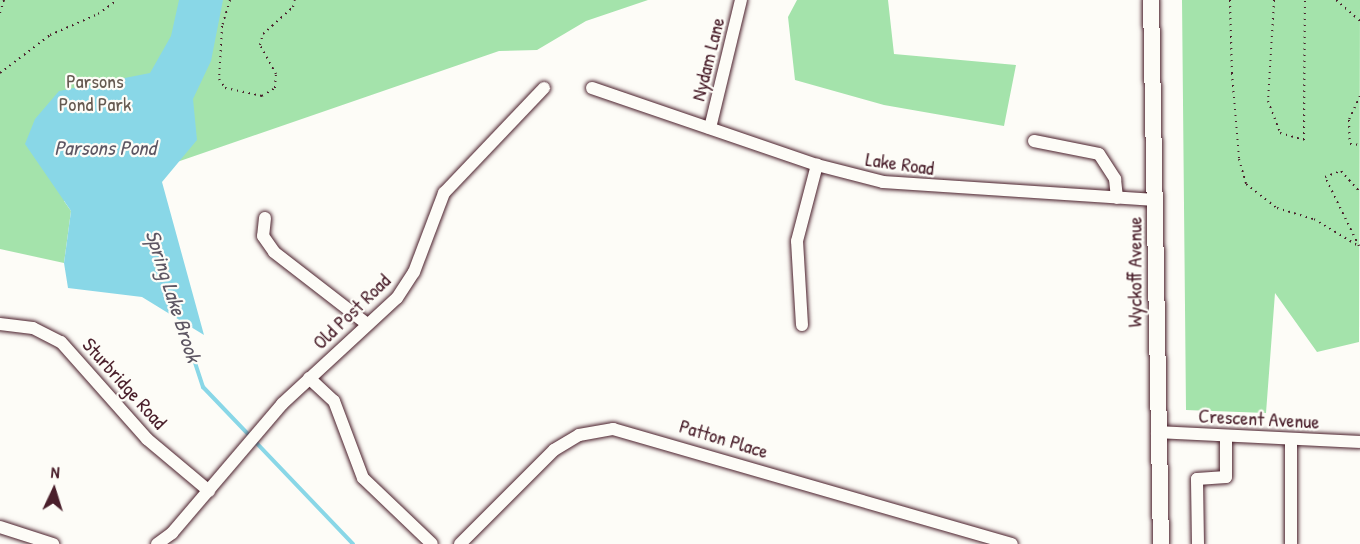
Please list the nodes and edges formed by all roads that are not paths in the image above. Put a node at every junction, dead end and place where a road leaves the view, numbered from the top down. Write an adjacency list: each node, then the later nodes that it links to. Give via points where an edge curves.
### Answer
1 (741, 0): 5 (street, Nydam Lane)
2 (1151, 0): 9 (main road, Wyckoff Avenue)
3 (544, 88): 12 (street, Old Post Road, via 453,179 437,208 407,285)
4 (592, 88): 5 (street, Lake Road)
5 (710, 128): 7 (street, Lake Road)
6 (1034, 141): 8 (street, via 1099,154 1115,178)
7 (817, 165): 8 (street, Lake Road, via 883,182 923,187); 13 (street, via 797,241)
8 (1117, 198): 9 (street, Lake Road)
9 (1155, 200): 15 (main road, Wyckoff Avenue)
10 (265, 218): 12 (street, via 263,236 274,252)
11 (0, 324): 19 (street, Sturbridge Road, via 33,328 61,342 147,439)
12 (367, 324): 14 (street, Old Post Road)
13 (802, 326)
14 (309, 378): 19 (street, Old Post Road, via 268,419); 23 (street, via 334,401 363,478)
15 (1156, 432): 16 (street, Crescent Avenue); 26 (main road, Wyckoff Avenue)
16 (1226, 436): 17 (street, Crescent Avenue); 27 (street, via 1226,477 1197,479)
17 (1291, 439): 18 (street, Crescent Avenue); 28 (street)
18 (1360, 442)
19 (209, 491): 22 (street, Old Post Road)
20 (0, 527): 21 (street)
21 (53, 544)
22 (157, 544)
23 (432, 544)
24 (460, 544): 25 (street, Patton Place, via 554,450 579,435 613,429)
25 (1012, 544)
26 (1161, 544)
27 (1198, 544)
28 (1291, 544)

